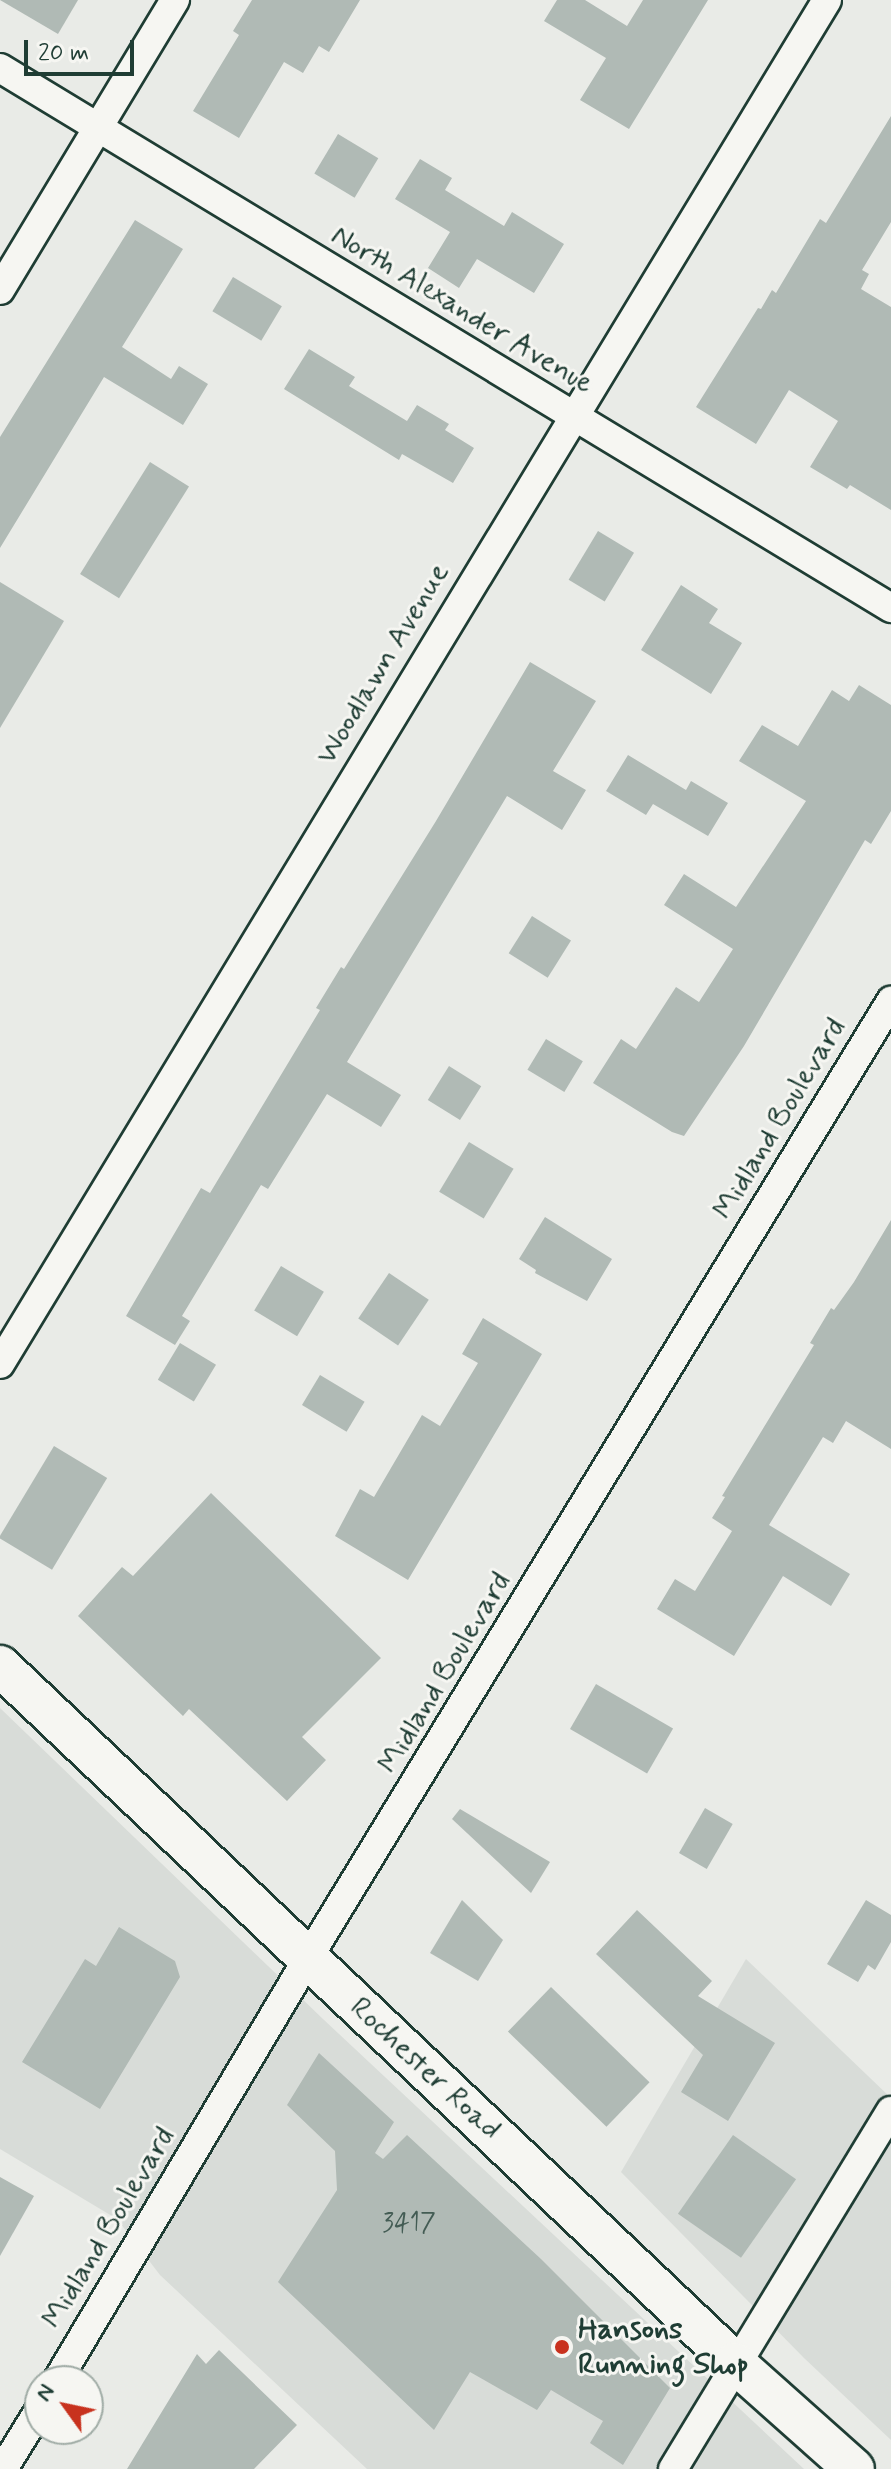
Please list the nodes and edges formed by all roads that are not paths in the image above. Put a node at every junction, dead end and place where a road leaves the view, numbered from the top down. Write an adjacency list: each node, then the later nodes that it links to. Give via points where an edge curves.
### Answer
1 (175, 0): 4 (street)
2 (827, 0): 6 (street, Woodlawn Avenue)
3 (0, 68): 4 (street, North Alexander Avenue)
4 (97, 128): 5 (street); 6 (street, North Alexander Avenue)
5 (0, 290)
6 (574, 417): 7 (street, North Alexander Avenue); 9 (street, Woodlawn Avenue)
7 (891, 608)
8 (891, 1001): 11 (street, Midland Boulevard)
9 (0, 1364)
10 (0, 1666): 11 (main road, Rochester Road)
11 (308, 1958): 13 (main road, Rochester Road); 14 (street, Midland Boulevard)
12 (891, 2111): 13 (street)
13 (735, 2363): 17 (street); 18 (main road, Rochester Road)
14 (66, 2365)
15 (24, 2435): 16 (street)
16 (3, 2469)
17 (673, 2469)
18 (854, 2469)

